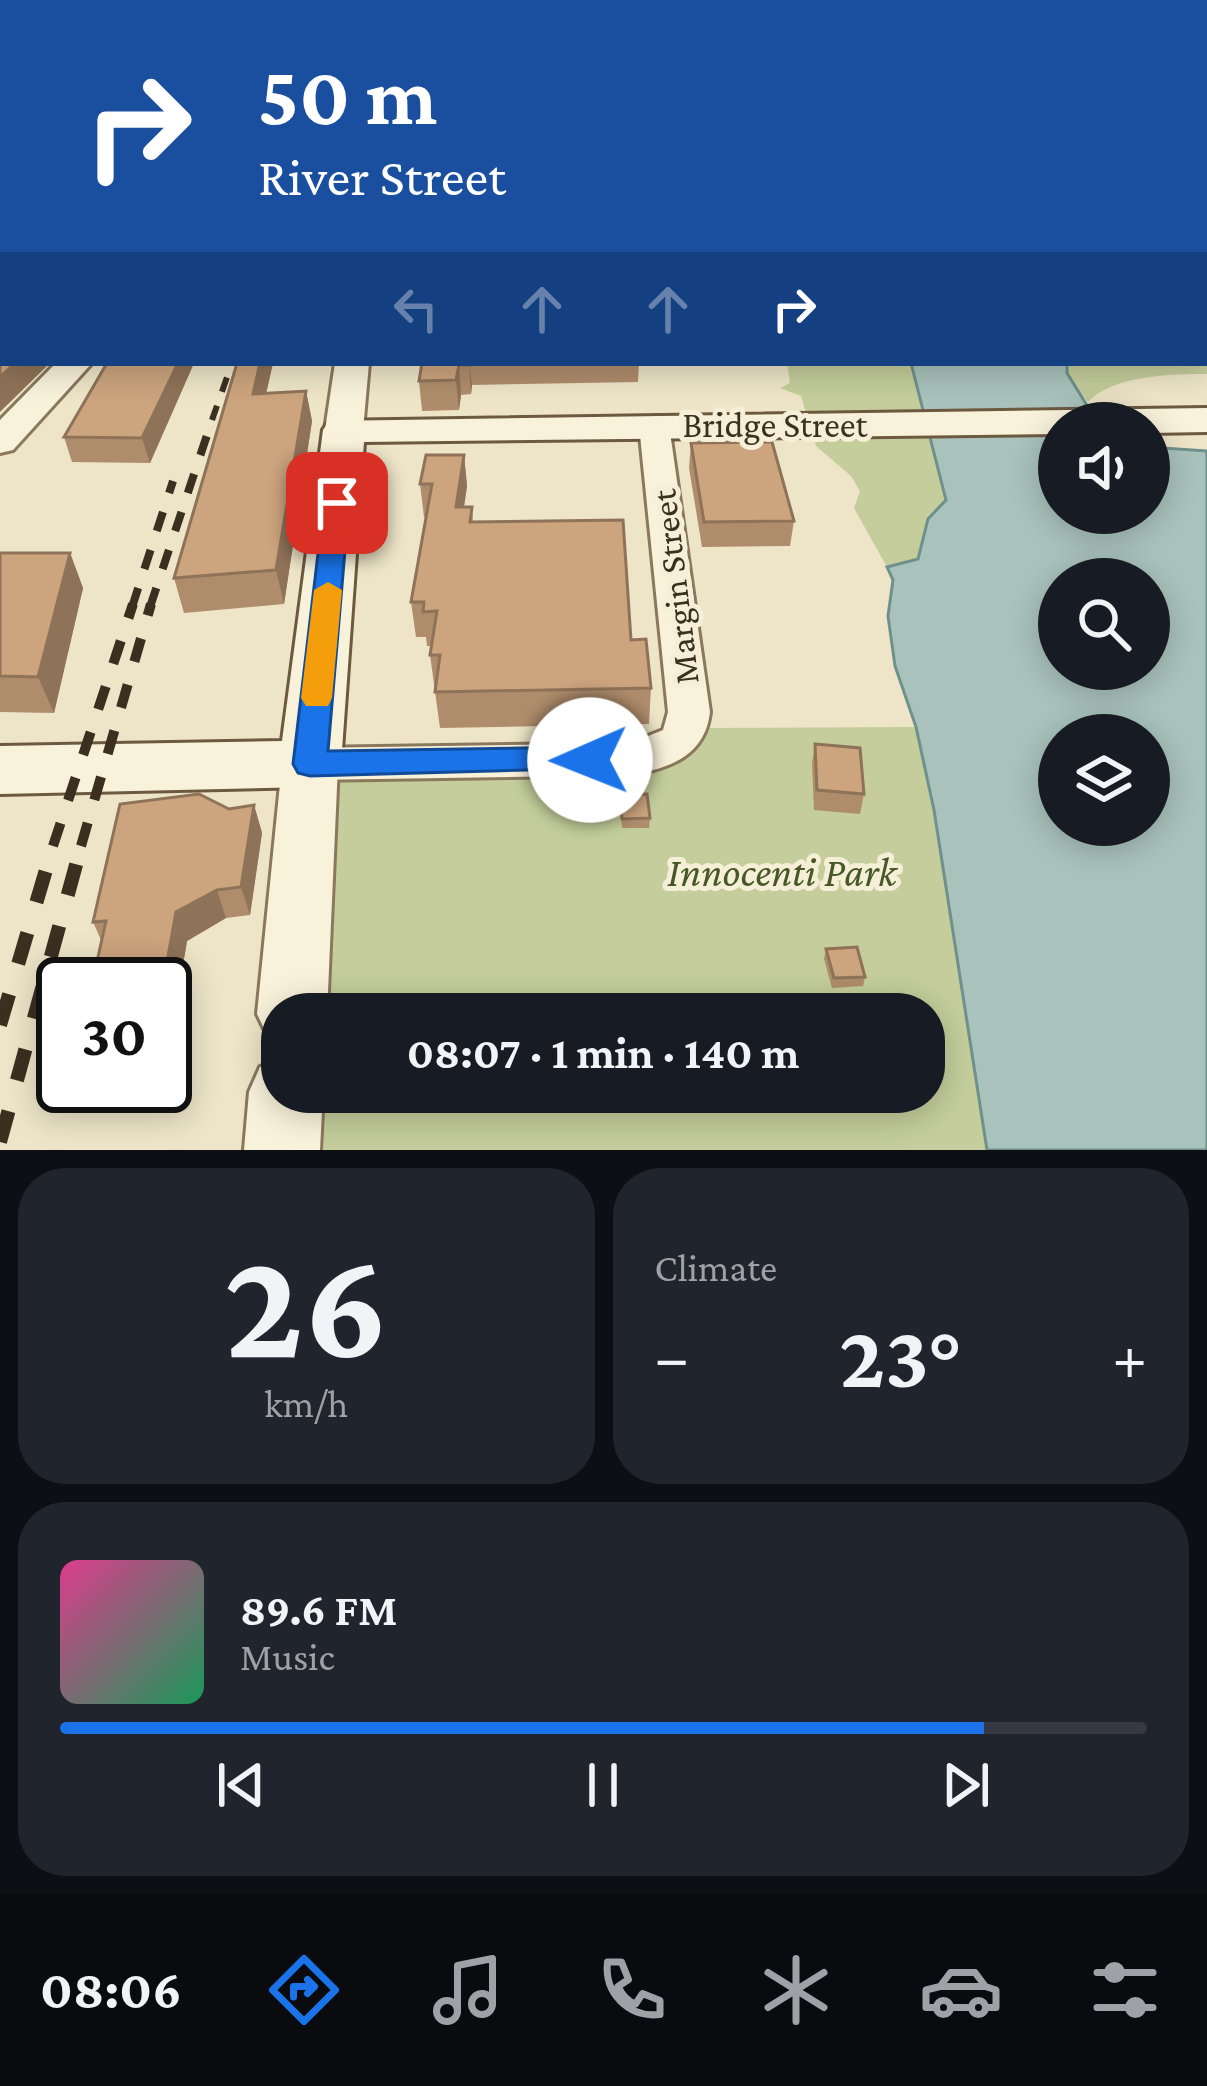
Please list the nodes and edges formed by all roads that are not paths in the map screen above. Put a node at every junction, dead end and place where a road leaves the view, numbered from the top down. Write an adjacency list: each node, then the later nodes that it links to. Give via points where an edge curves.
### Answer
1 (72, 366): 8 (street)
2 (352, 366): 7 (street)
3 (1207, 420): 4 (main road, Bridge Street)
4 (1170, 421)
5 (1038, 422): 6 (main road, Bridge Street)
6 (654, 425): 7 (main road, Bridge Street); 9 (street, Margin Street, via 689,712 677,745 631,759)
7 (344, 430): 9 (main road)
8 (0, 442)
9 (310, 764): 10 (main road); 11 (street)
10 (0, 770)
11 (294, 993)
12 (285, 1113): 13 (street)
13 (282, 1150)

